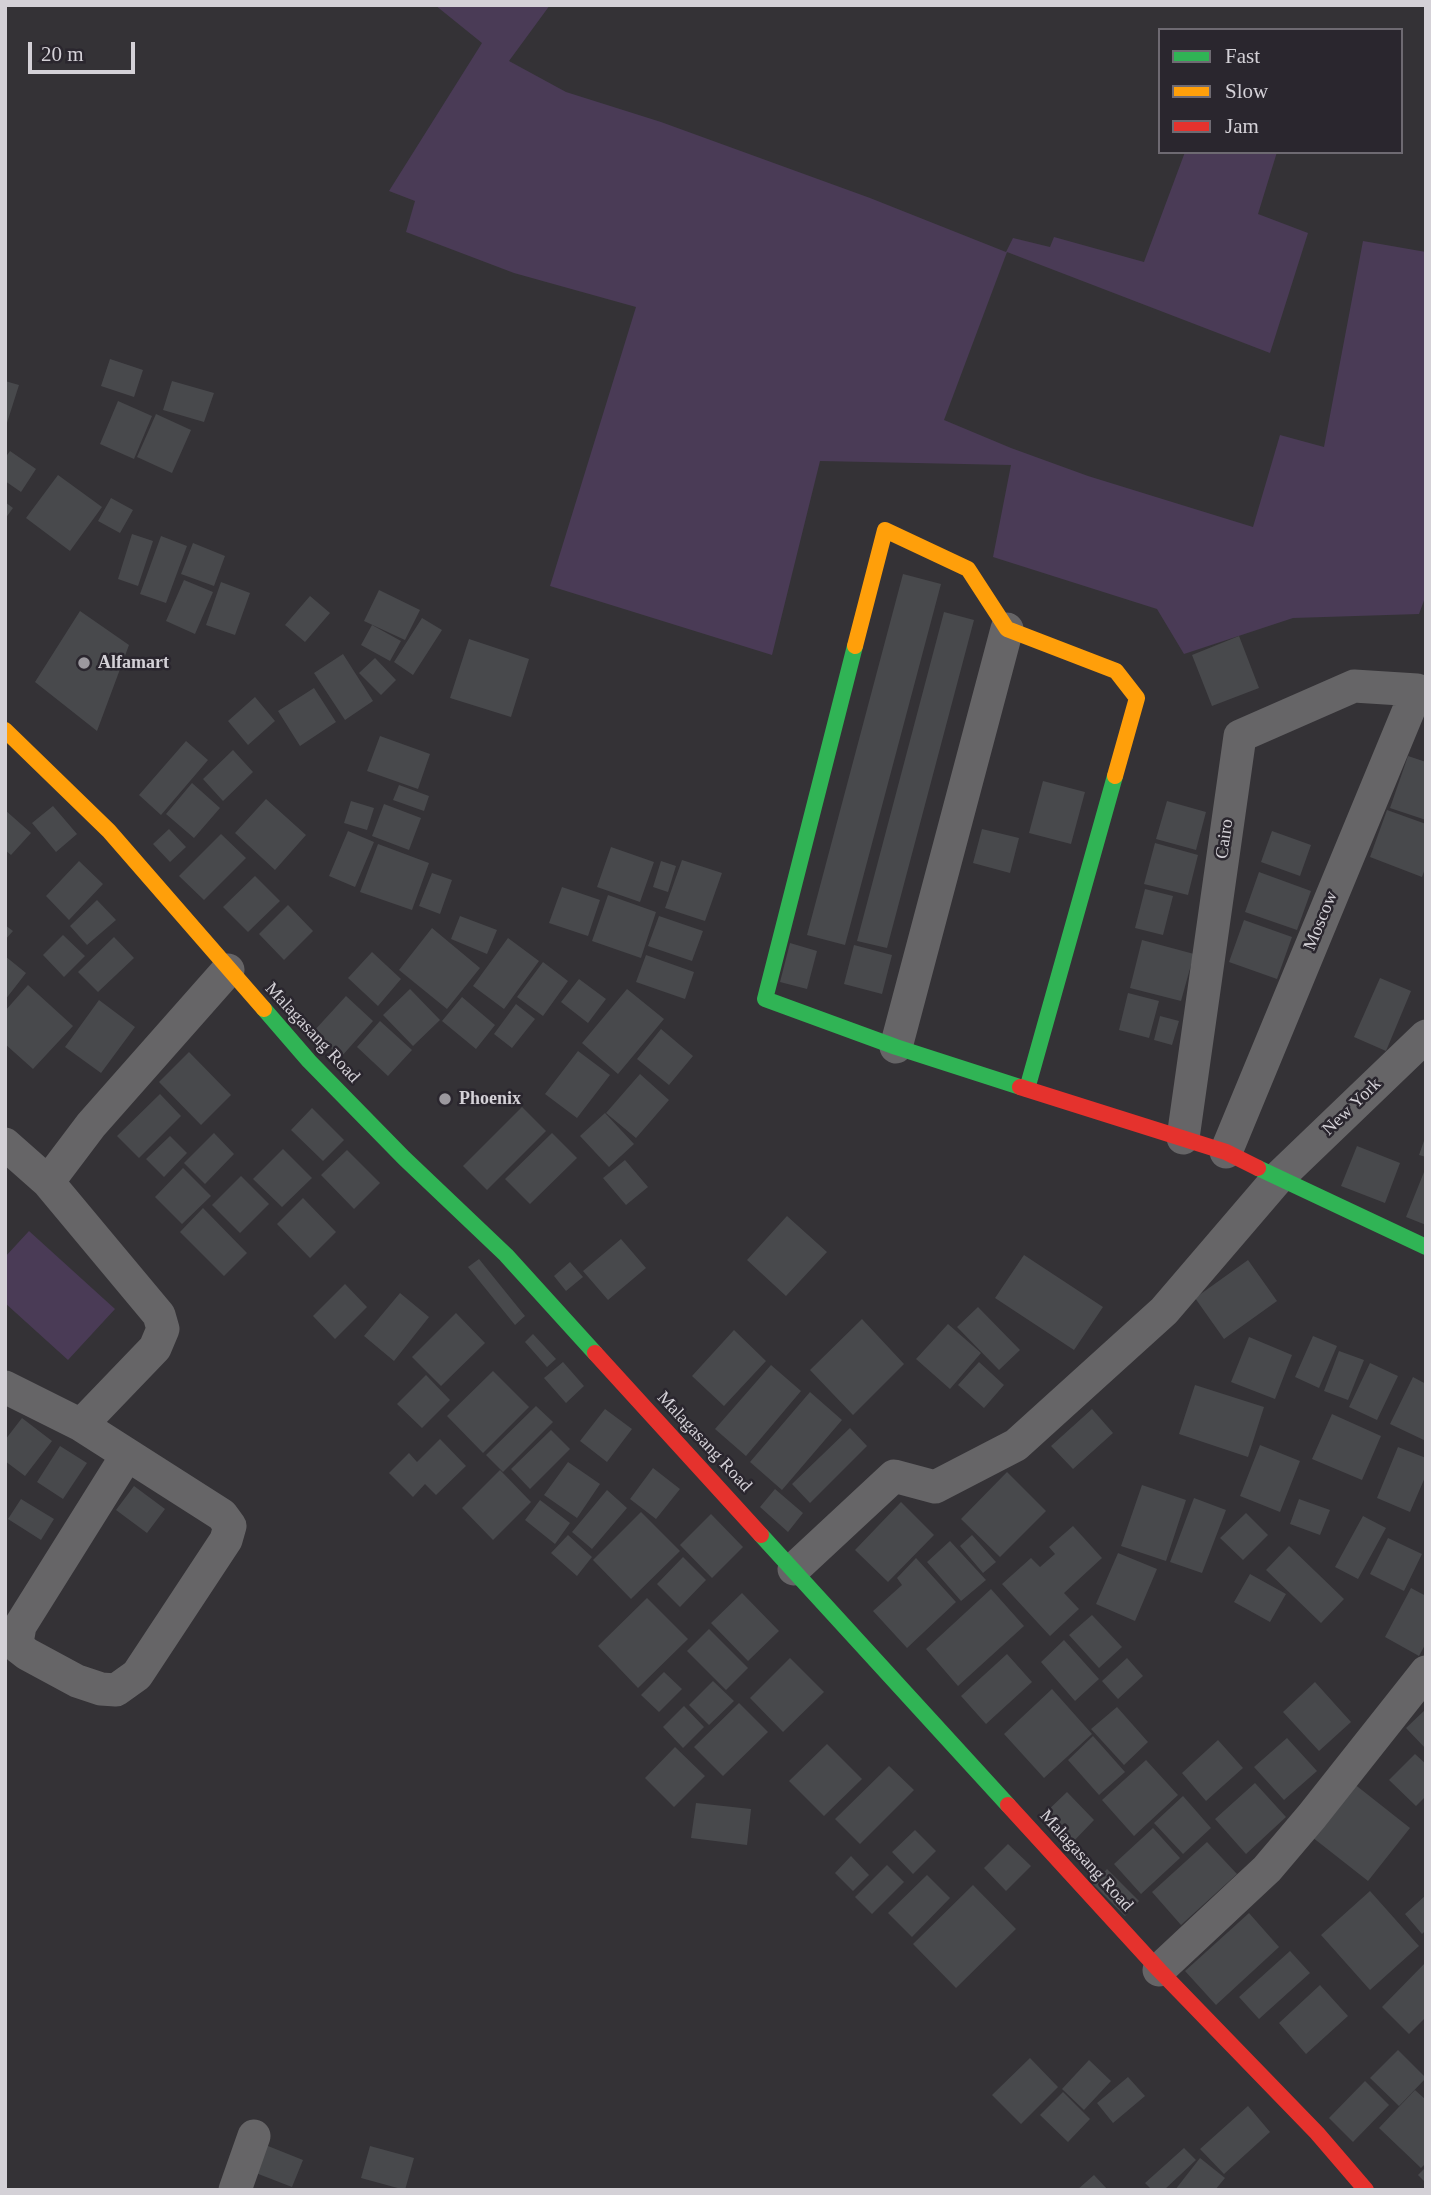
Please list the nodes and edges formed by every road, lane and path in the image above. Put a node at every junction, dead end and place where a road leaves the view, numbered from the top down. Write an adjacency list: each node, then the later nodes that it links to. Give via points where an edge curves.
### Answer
1 (1007, 629): 6 (street); 6 (main road, via 968,569 886,530 765,999); 7 (main road, via 1116,671 1137,698)
2 (1421, 692): 8 (street, Cairo, via 1354,686 1240,736); 10 (street, Moscow)
3 (5, 730): 4 (main road, Malagasang Road, via 109,831)
4 (228, 970): 12 (street, via 91,1125); 17 (main road, Malagasang Road, via 309,1061 506,1255)
5 (1426, 1036): 11 (street, New York)
6 (897, 1047): 7 (main road)
7 (1027, 1090): 8 (main road)
8 (1182, 1138): 10 (main road)
9 (5, 1144): 12 (street)
10 (1226, 1152): 11 (main road)
11 (1278, 1178): 13 (main road); 17 (street, New York, via 1164,1311 1016,1445 935,1487 894,1476)
12 (48, 1182): 15 (street, via 159,1315 163,1329 155,1348)
13 (1426, 1247)
14 (8, 1394): 15 (street)
15 (80, 1425): 16 (street)
16 (127, 1455): 16 (street, via 222,1515 230,1526 226,1540 136,1675 116,1690 101,1689 27,1654 18,1647 18,1637 20,1626)
17 (794, 1569): 19 (main road, Malagasang Road)
18 (1426, 1672): 19 (street, via 1267,1869)
19 (1159, 1970): 22 (main road, Malagasang Road)
20 (254, 2136): 21 (street)
21 (235, 2190)
22 (1366, 2190)

